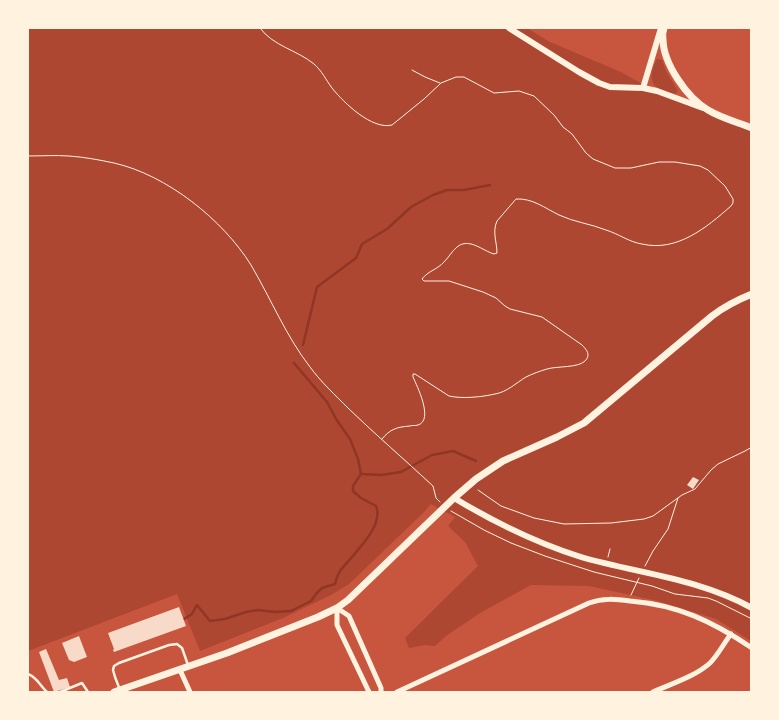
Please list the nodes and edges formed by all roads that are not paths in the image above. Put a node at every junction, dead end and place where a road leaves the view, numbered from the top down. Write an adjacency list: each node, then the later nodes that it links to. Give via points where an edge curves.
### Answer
1 (509, 28): 3 (street, via 599,83 610,87)
2 (662, 28): 3 (street); 4 (main road, via 662,40 675,75 686,92)
3 (643, 88): 4 (street)
4 (707, 109): 5 (main road)
5 (752, 128)
6 (752, 294): 7 (main road, via 712,316 584,423 503,461)
7 (454, 498): 8 (main road); 9 (street, via 495,522 550,546 581,557 704,587)
8 (337, 608): 12 (main road); 20 (street, via 337,625); 21 (street, via 349,616)
9 (752, 608)
10 (731, 634): 11 (street); 22 (street, via 706,620 669,607 606,599 593,602); 23 (street, via 707,666)
11 (752, 648)
12 (189, 666): 13 (main road); 15 (lane, via 177,644 119,663 113,670)
13 (180, 670): 15 (main road); 19 (street)
14 (28, 674): 16 (lane)
15 (122, 691)
16 (47, 692)
17 (60, 692): 18 (lane, via 82,683)
18 (88, 692)
19 (188, 692)
20 (369, 692)
21 (381, 692)
22 (397, 692)
23 (653, 692)

